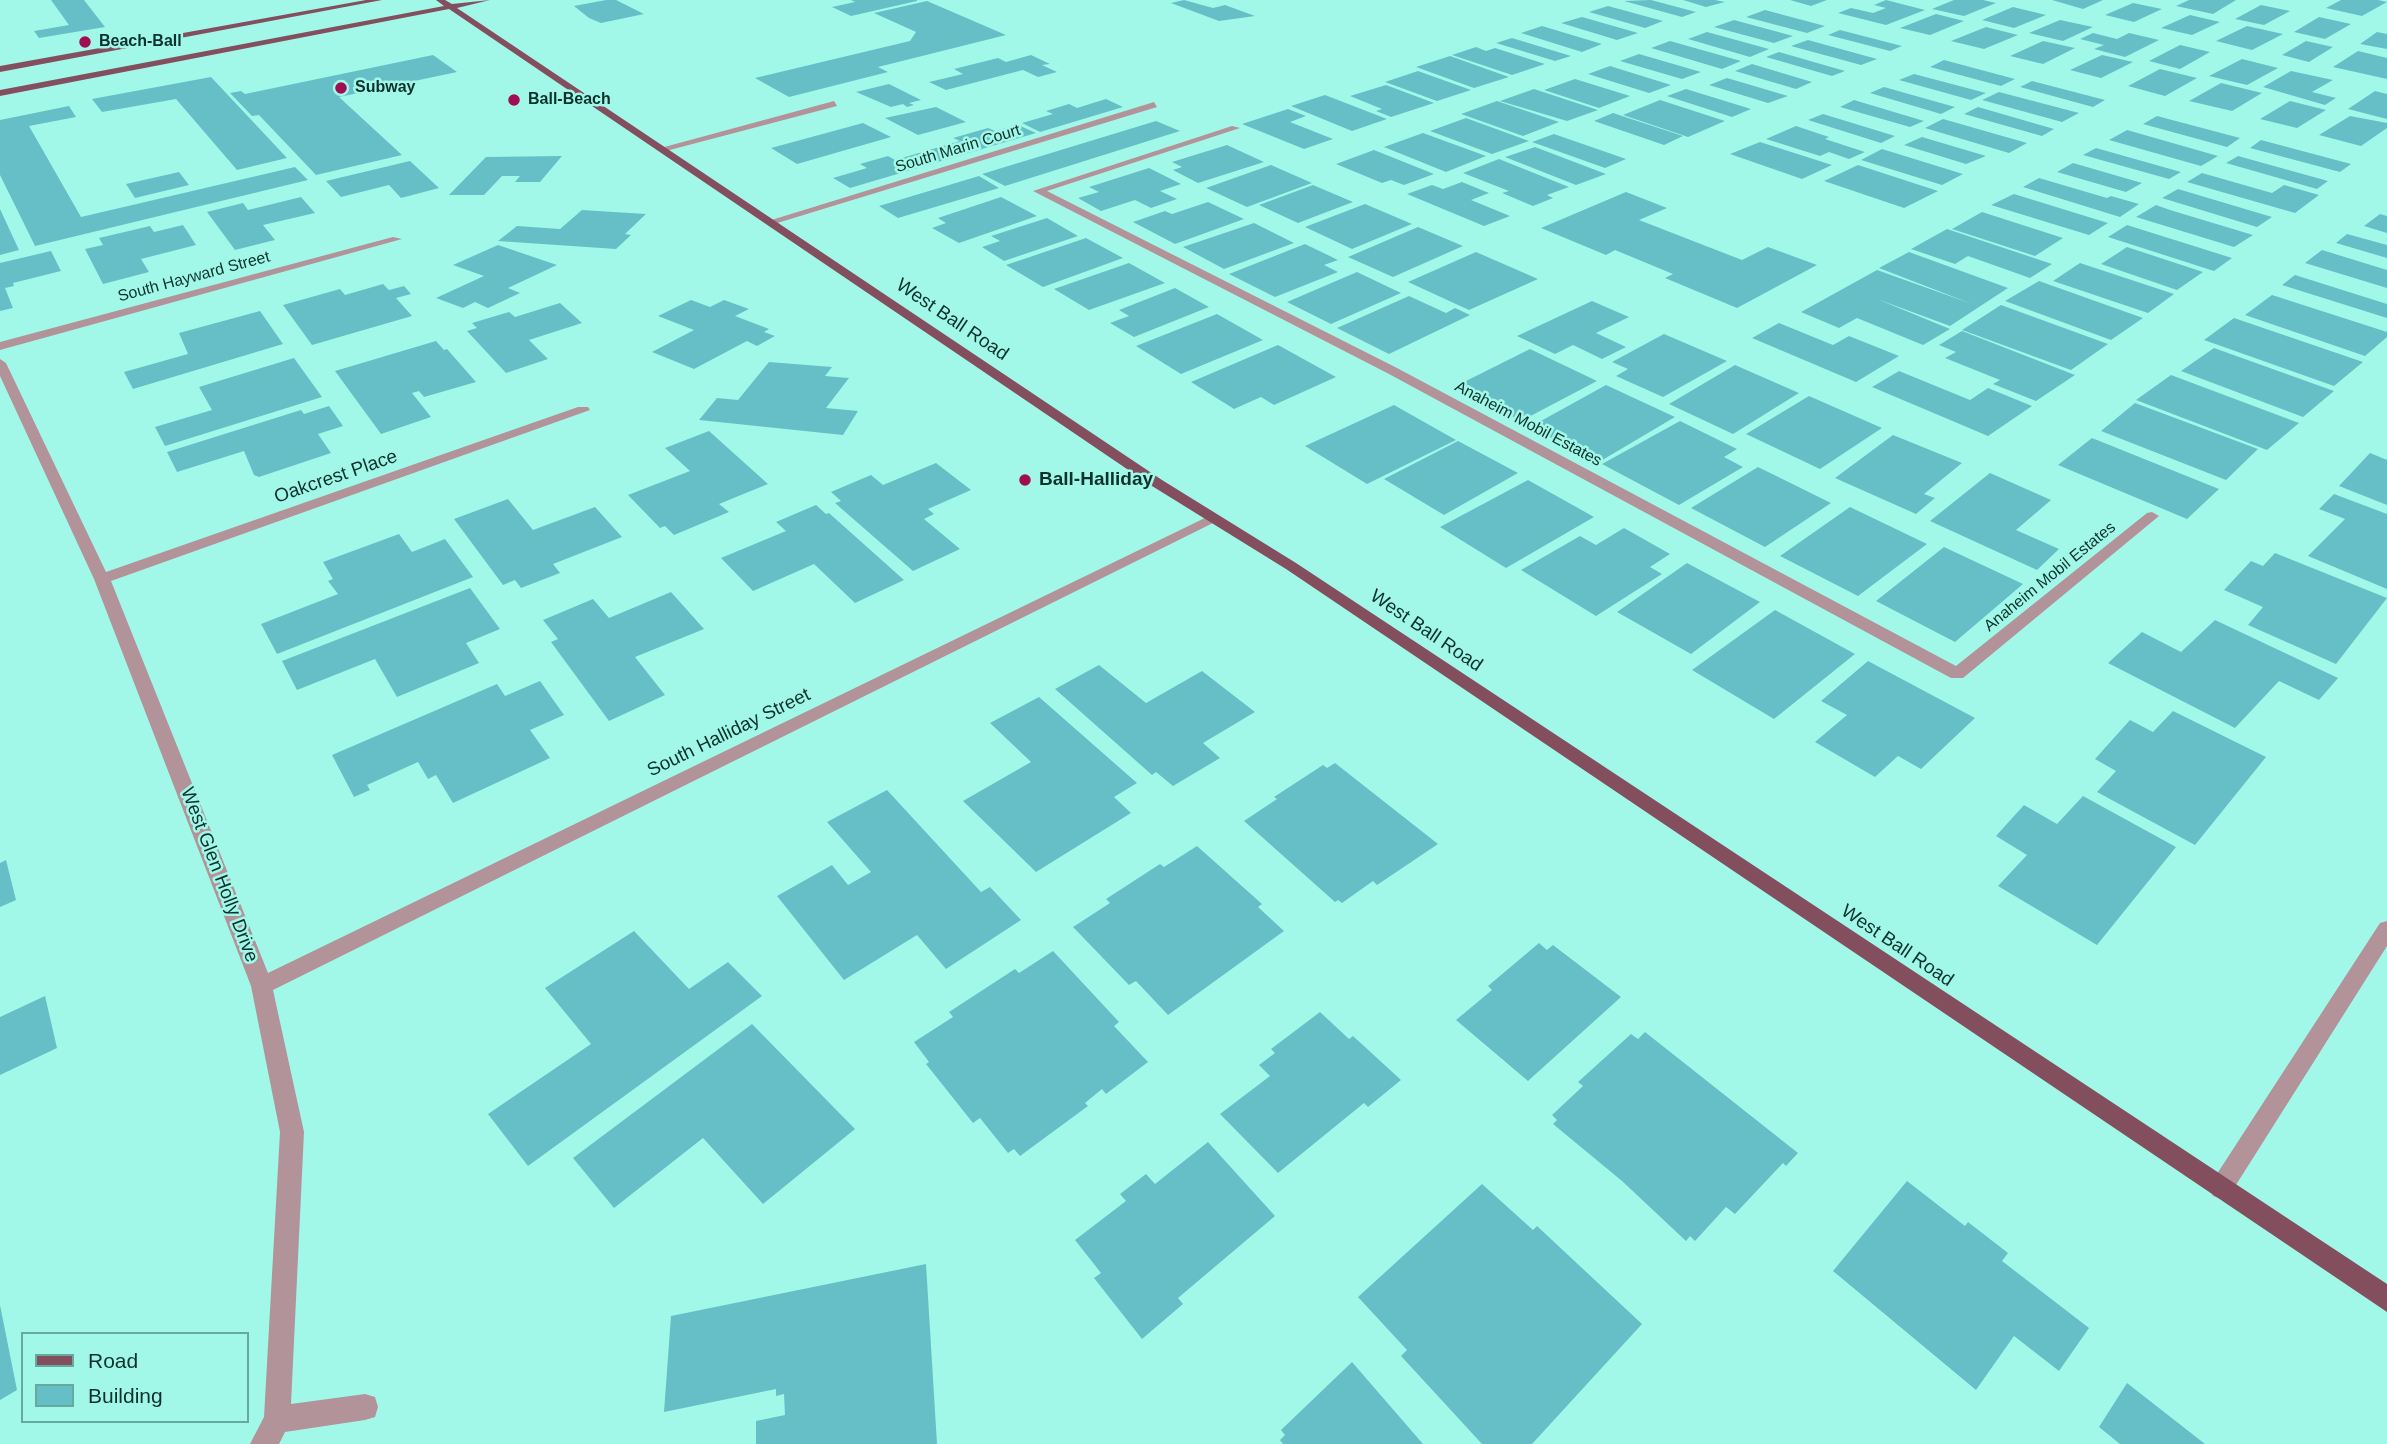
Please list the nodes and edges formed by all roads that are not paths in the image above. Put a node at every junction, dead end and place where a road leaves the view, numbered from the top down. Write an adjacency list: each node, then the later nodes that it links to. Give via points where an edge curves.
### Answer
1 (379, 0): 5 (main road)
2 (440, 0): 4 (main road, West Ball Road)
3 (486, 0): 4 (main road)
4 (450, 7): 6 (main road); 10 (main road, West Ball Road)
5 (0, 69)
6 (0, 93)
7 (834, 104): 10 (street)
8 (1154, 105): 11 (street, South Marin Court)
9 (1235, 128): 16 (street, Anaheim Mobil Estates, via 1038,191 1393,371 1957,674)
10 (662, 149): 11 (main road, West Ball Road)
11 (770, 222): 17 (main road, West Ball Road)
12 (397, 239): 13 (street, South Hayward Street)
13 (0, 346)
14 (0, 363): 18 (street, West Glen Holly Drive)
15 (583, 410): 18 (street, Oakcrest Place)
16 (2152, 516)
17 (1214, 519): 20 (street, South Halliday Street); 21 (main road, West Ball Road)
18 (102, 579): 20 (street, West Glen Holly Drive)
19 (2387, 929): 21 (street)
20 (262, 986): 24 (street, West Glen Holly Drive, via 292,1132)
21 (2221, 1188): 22 (main road, West Ball Road)
22 (2387, 1299)
23 (365, 1407): 24 (street, West Glen Holly Drive)
24 (270, 1432)

